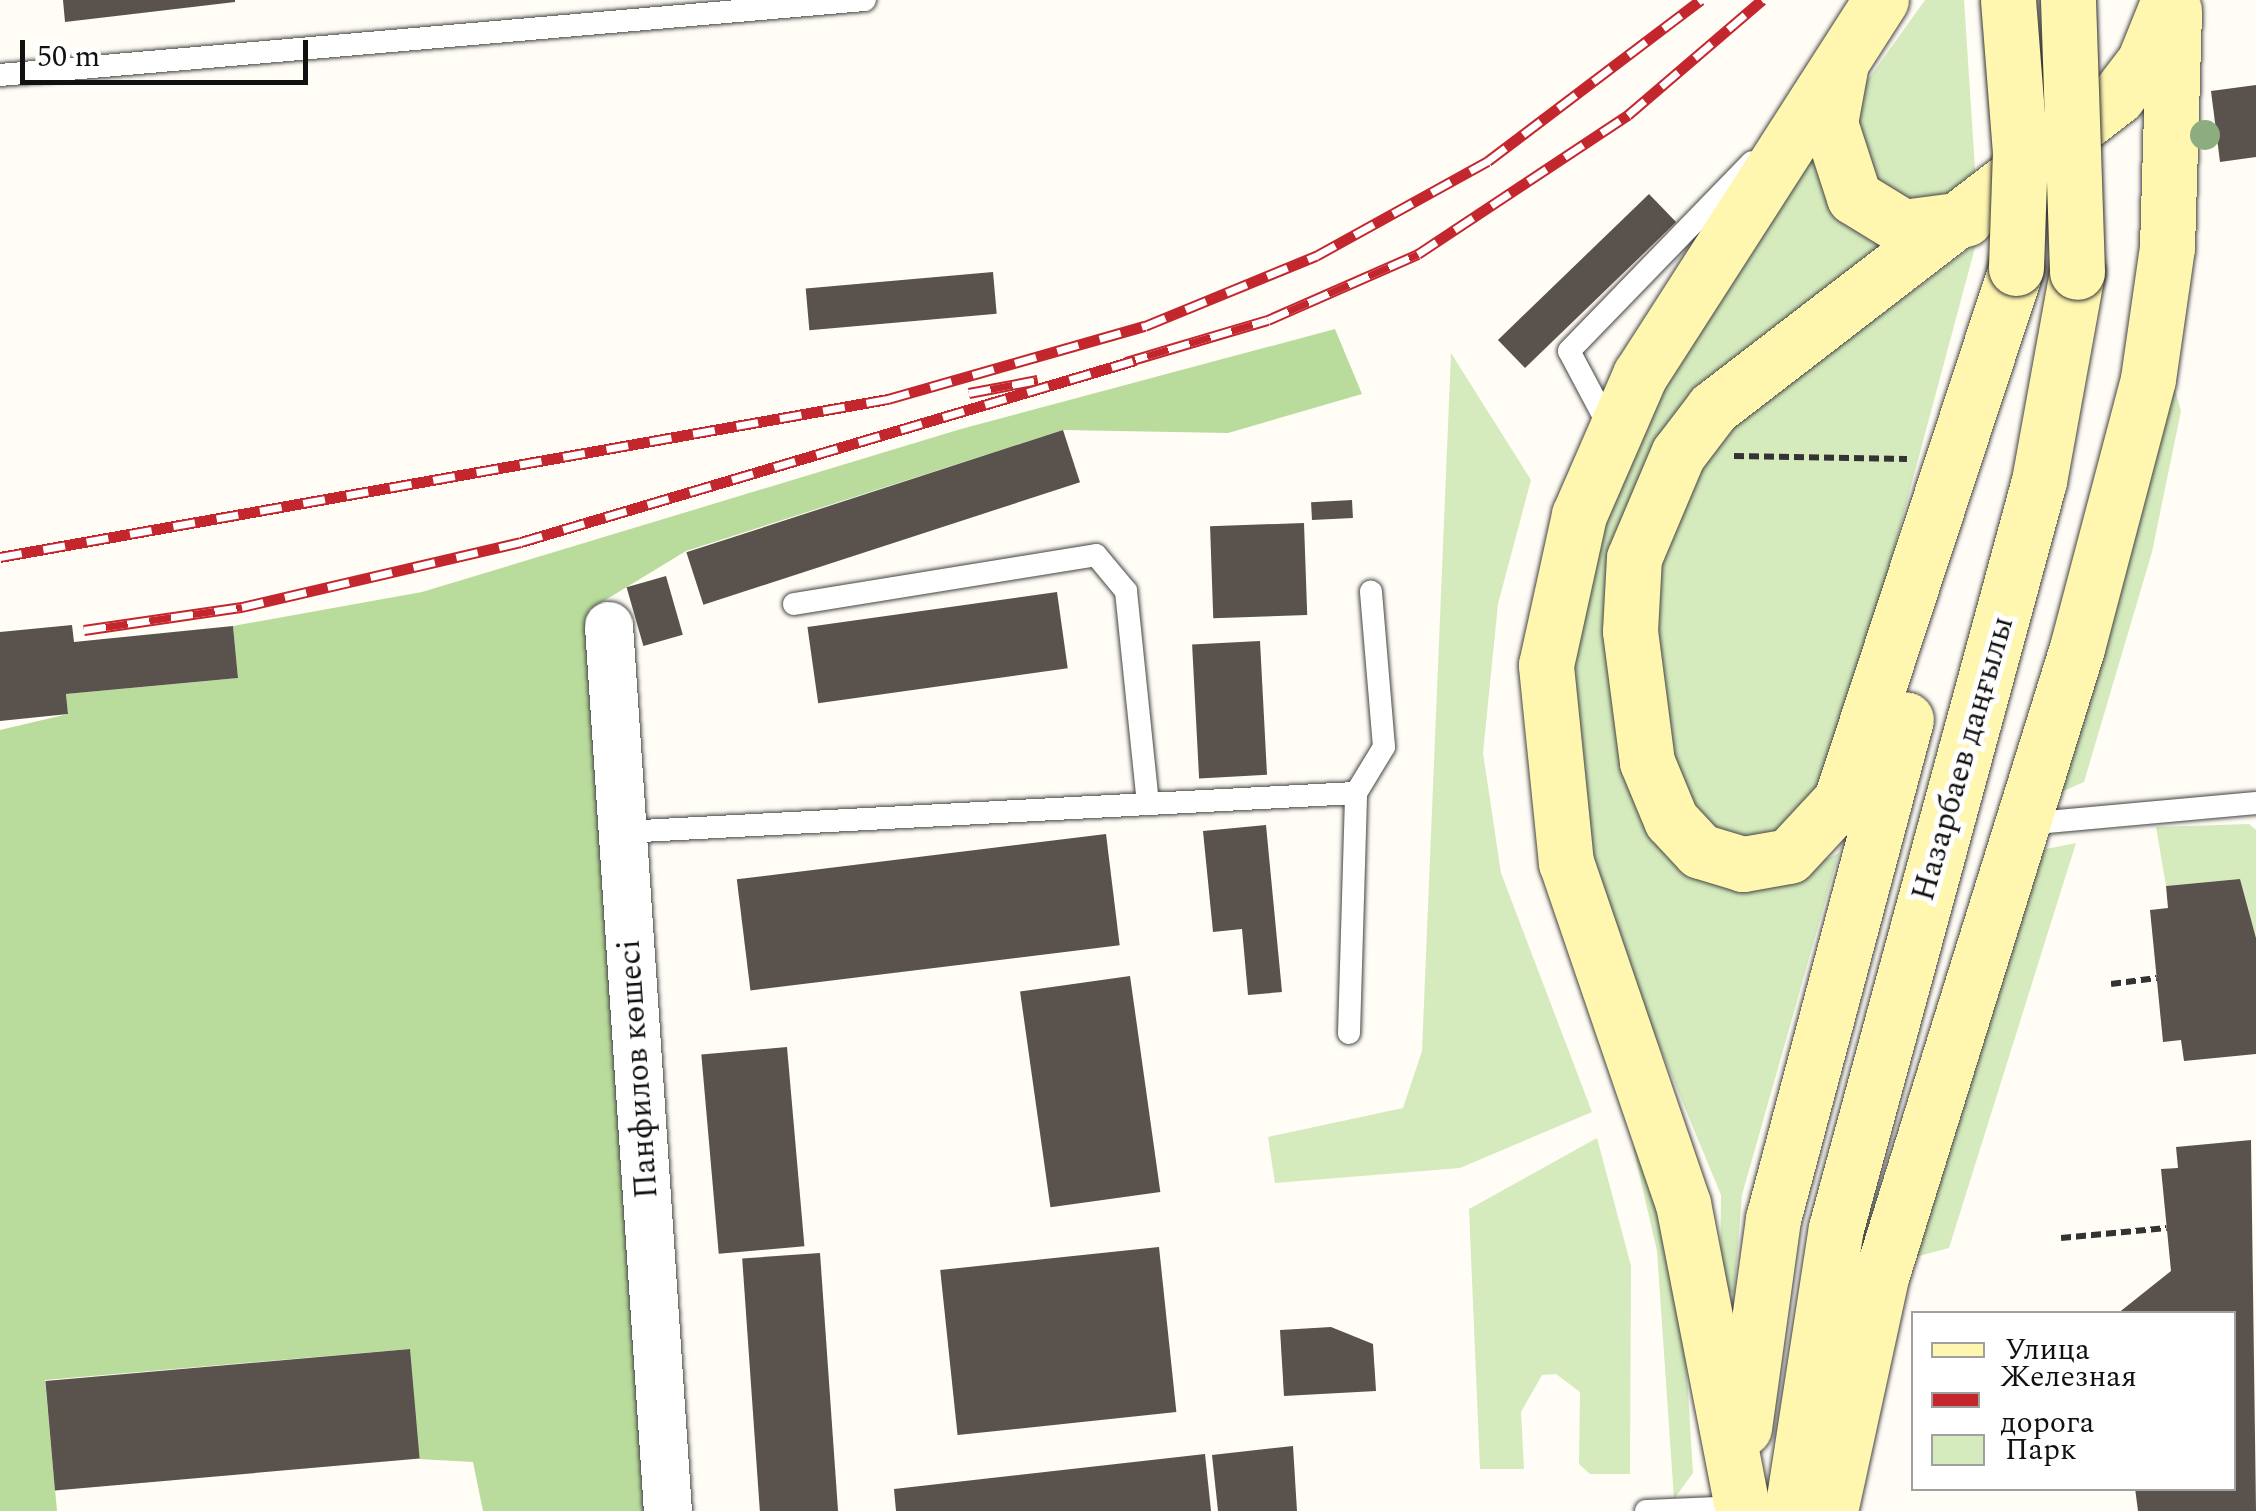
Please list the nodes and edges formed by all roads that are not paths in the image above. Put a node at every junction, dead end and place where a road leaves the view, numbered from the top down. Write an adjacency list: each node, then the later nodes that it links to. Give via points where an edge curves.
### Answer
1 (866, 0): 7 (lane)
2 (1880, 0): 6 (main road)
3 (2008, 0): 10 (main road, Назарбаев даңғылы, bridge, via 2020,152)
4 (2068, 0): 21 (main road, Назарбаев даңғылы, bridge, via 2077,272 2039,481)
5 (2171, 0): 9 (main road, via 2144,62 2117,97); 18 (main road, via 2172,163 2154,345 2104,554)
6 (1846, 51): 8 (main road); 9 (main road, via 1830,124 1854,197 1902,228)
7 (0, 75)
8 (1795, 122): 11 (main road, via 1670,318); 11 (lane, via 1670,238 1569,351)
9 (1965, 219): 10 (main road, via 1713,408 1646,520 1630,631 1647,762 1670,820 1700,851 1743,864 1789,856 1841,800)
10 (2016, 268): 21 (main road, Назарбаев даңғылы, via 1990,403 1773,1218 1753,1334)
11 (1612, 433): 21 (main road, via 1551,621 1550,763 1578,911 1683,1204)
12 (1372, 592): 15 (lane, via 1384,747)
13 (794, 604): 17 (lane, via 1096,555 1126,590)
14 (609, 626): 19 (street, Панфилов көшесі)
15 (1356, 793): 17 (lane); 20 (lane)
16 (2256, 803): 18 (lane)
17 (1148, 804): 19 (lane)
18 (2022, 824): 24 (main road, via 1882,1277)
19 (623, 832): 22 (street, Панфилов көшесі)
20 (1349, 1032)
21 (1759, 1510): 23 (lane)
22 (668, 1511)
23 (1646, 1511)
24 (1830, 1511)

